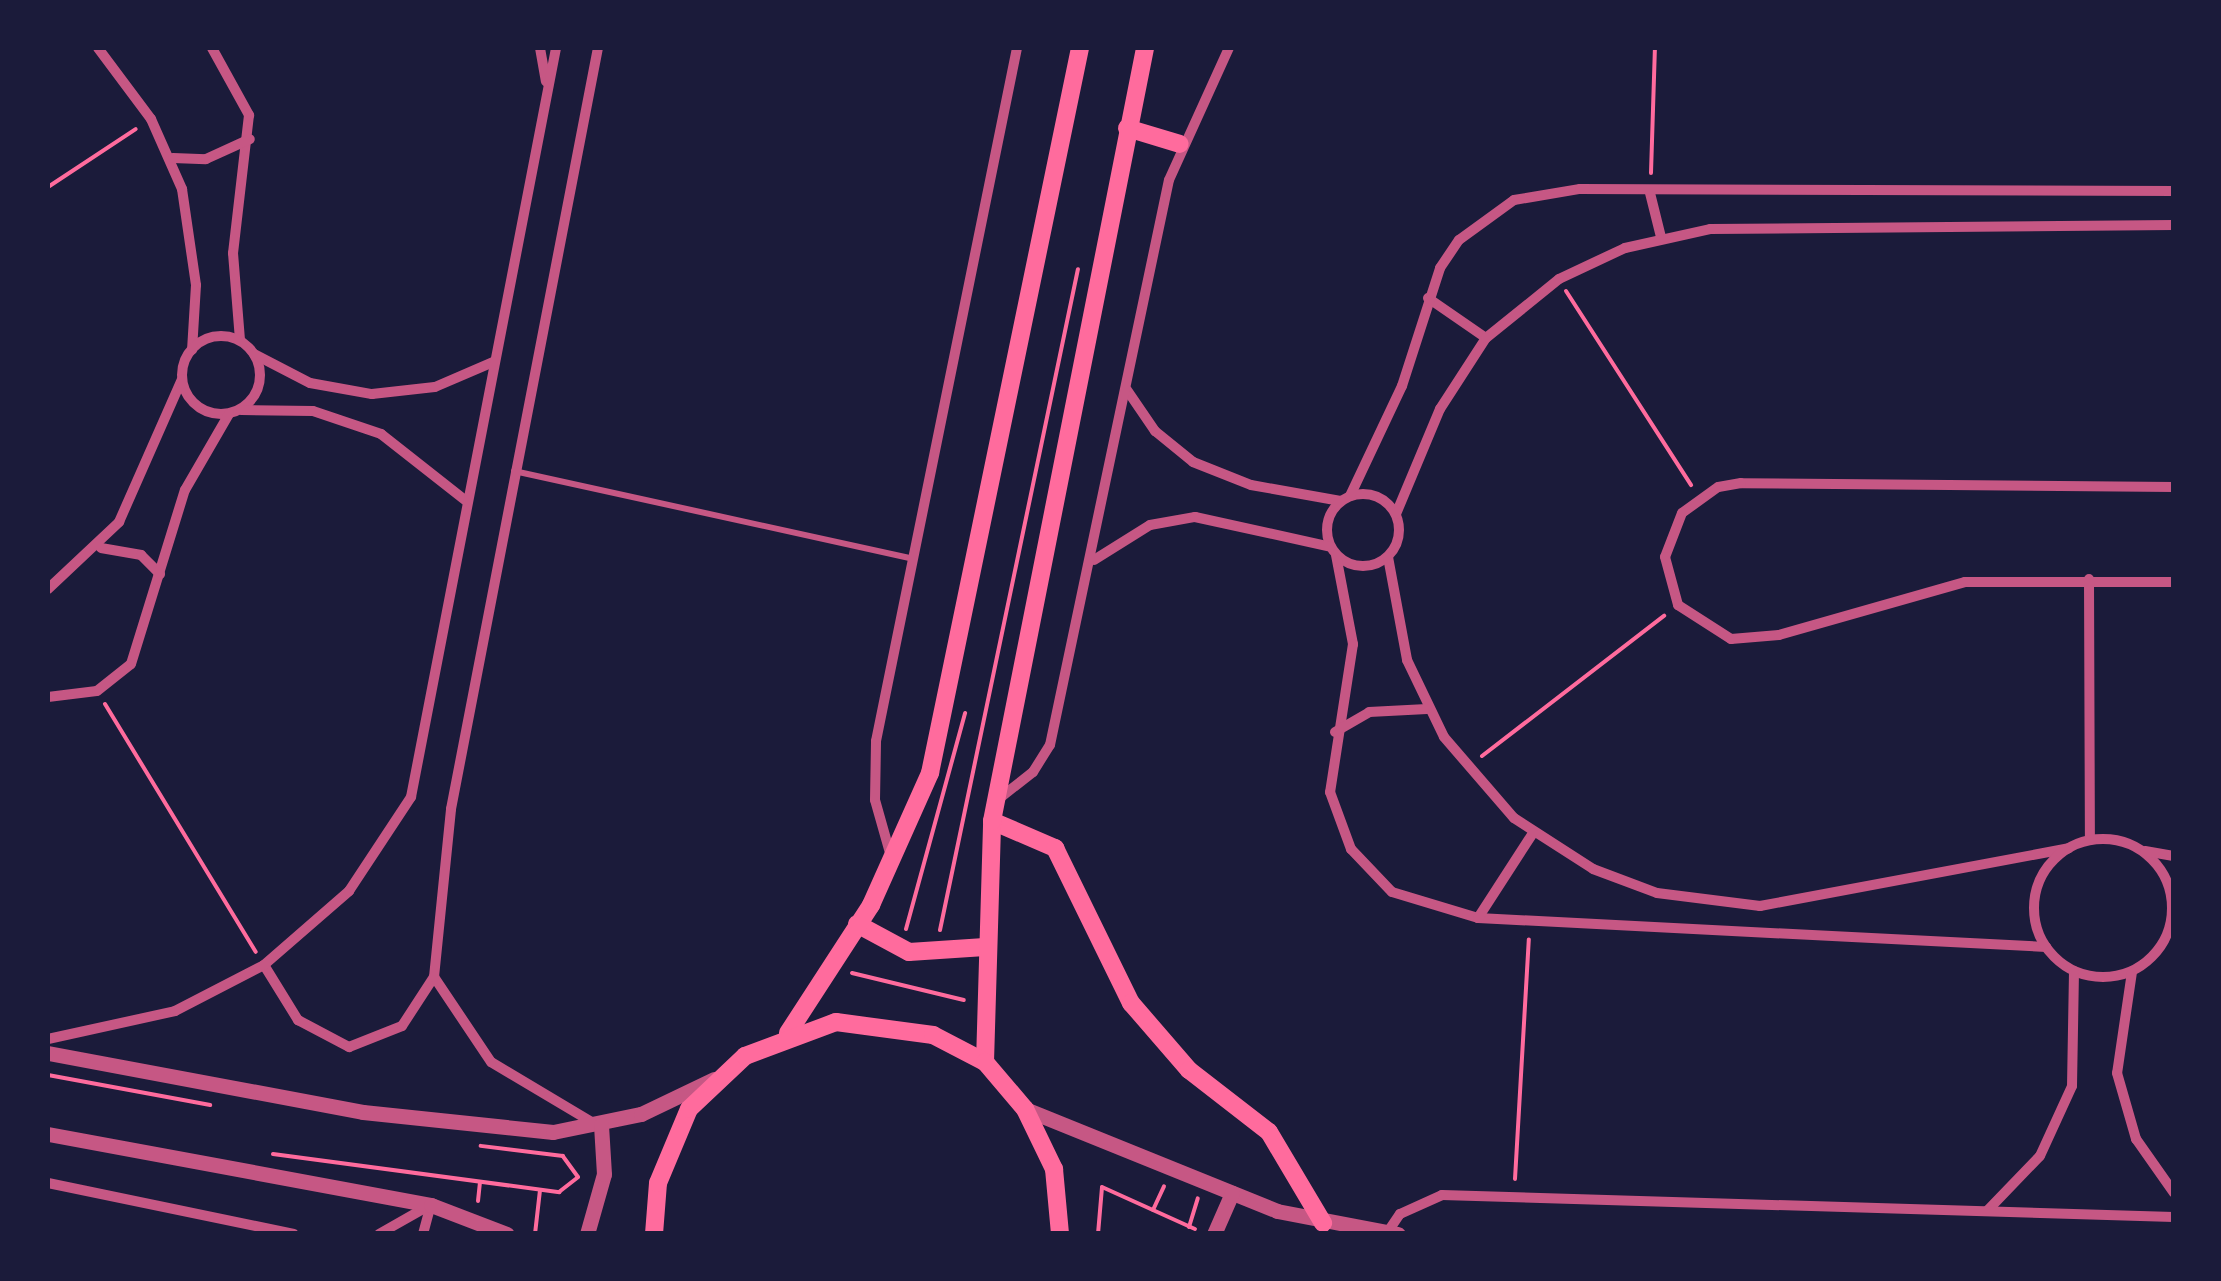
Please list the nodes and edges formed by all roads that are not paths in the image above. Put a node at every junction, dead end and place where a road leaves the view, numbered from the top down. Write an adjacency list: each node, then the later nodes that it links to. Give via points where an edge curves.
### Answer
1 (212, 48): 12 (street, via 243,94)
2 (540, 48): 10 (street)
3 (556, 48): 10 (street)
4 (598, 48): 28 (street)
5 (1017, 48): 36 (street)
6 (1080, 48): 51 (main road, via 930,773)
7 (1145, 48): 11 (main road)
8 (1229, 48): 13 (street)
9 (105, 50): 14 (street)
10 (547, 88): 24 (street)
11 (1127, 128): 13 (main road); 45 (main road)
12 (250, 139): 14 (street, via 206,159); 21 (street, via 233,254)
13 (1180, 144): 26 (street)
14 (172, 158): 22 (street, via 194,252)
15 (2174, 191): 16 (street)
16 (1650, 193): 18 (street); 19 (street, via 1546,191 1514,200 1459,240)
17 (2174, 225): 18 (street, via 1710,228)
18 (1660, 237): 20 (street, via 1559,279)
19 (1428, 298): 20 (street); 30 (street, via 1402,386)
20 (1486, 338): 32 (street, via 1440,409)
21 (240, 340): 22 (street, via 214,337); 23 (street)
22 (192, 350): 25 (street)
23 (254, 354): 24 (street, via 310,383 372,394 435,387); 27 (street, via 257,391)
24 (493, 362): 31 (street)
25 (182, 379): 27 (street, via 203,410); 33 (street, via 150,468)
26 (1127, 390): 30 (street, via 1154,431 1193,462 1251,485); 37 (street)
27 (235, 412): 31 (street, via 313,411 381,434); 38 (street, via 185,490)
28 (513, 470): 36 (lane); 60 (street, via 442,865)
29 (2174, 486): 39 (street, via 1741,484 1699,497 1671,532 1665,557 1678,605 1710,632 1755,640 1917,591)
30 (1346, 498): 32 (street, via 1372,494); 34 (street, via 1327,522)
31 (465, 500): 57 (street, via 411,797 349,891)
32 (1396, 514): 35 (street)
33 (101, 548): 38 (street, via 142,554); 41 (street)
34 (1334, 551): 35 (street, via 1356,566); 37 (street, via 1195,518 1150,525); 44 (street, via 1353,644)
35 (1388, 557): 43 (street, via 1400,635)
36 (910, 558): 51 (street, via 874,770)
37 (1093, 560): 45 (street, via 1050,745)
38 (160, 574): 42 (street, via 132,664 97,691)
39 (2088, 578): 40 (street); 47 (street)
40 (2174, 582)
41 (48, 590)
42 (48, 697)
43 (1427, 709): 44 (street, via 1369,712); 46 (street, via 1466,768)
44 (1335, 732): 52 (street, via 1330,792 1350,848 1405,900)
45 (993, 811): 56 (main road); 75 (main road, via 1056,848 1130,1003 1189,1070 1268,1132)
46 (1533, 833): 48 (street, via 1657,893 1760,906); 52 (street)
47 (2090, 840): 48 (street); 49 (street)
48 (2070, 848): 55 (street, via 2036,892)
49 (2141, 850): 50 (street); 54 (street, via 2172,901)
50 (2174, 856)
51 (893, 862): 53 (main road)
52 (1478, 918): 55 (street)
53 (857, 924): 56 (main road, via 909,952); 61 (main road)
54 (2168, 945): 59 (street)
55 (2046, 946): 58 (street)
56 (985, 947): 65 (main road)
57 (264, 965): 60 (street, via 298,1020 348,1048 402,1026); 62 (street, via 175,1011)
58 (2074, 971): 59 (street); 73 (street, via 2080,1048 2059,1122)
59 (2132, 972): 71 (street, via 2117,1073 2136,1139)
60 (434, 977): 67 (street, via 474,1042 510,1079)
61 (788, 1033): 64 (main road); 65 (main road, via 885,1022)
62 (48, 1039)
63 (48, 1053): 67 (street, via 362,1112 553,1132)
64 (745, 1056): 67 (street, via 679,1098); 82 (main road, via 689,1109 670,1144)
65 (985, 1062): 66 (main road)
66 (1025, 1109): 70 (street); 83 (main road, via 1054,1170)
67 (601, 1125): 81 (street, via 604,1174)
68 (48, 1134): 72 (street)
69 (48, 1183): 77 (street)
70 (1232, 1193): 75 (street); 84 (street)
71 (2174, 1193)
72 (431, 1205): 78 (street); 79 (street); 80 (street)
73 (1987, 1212): 74 (street); 76 (street, via 1442,1195 1400,1214)
74 (2174, 1217)
75 (1324, 1223): 76 (street)
76 (1387, 1233): 85 (street)
77 (294, 1234)
78 (379, 1234)
79 (423, 1234)
80 (507, 1234)
81 (587, 1234)
82 (654, 1234)
83 (1060, 1234)
84 (1214, 1234)
85 (1398, 1234)

